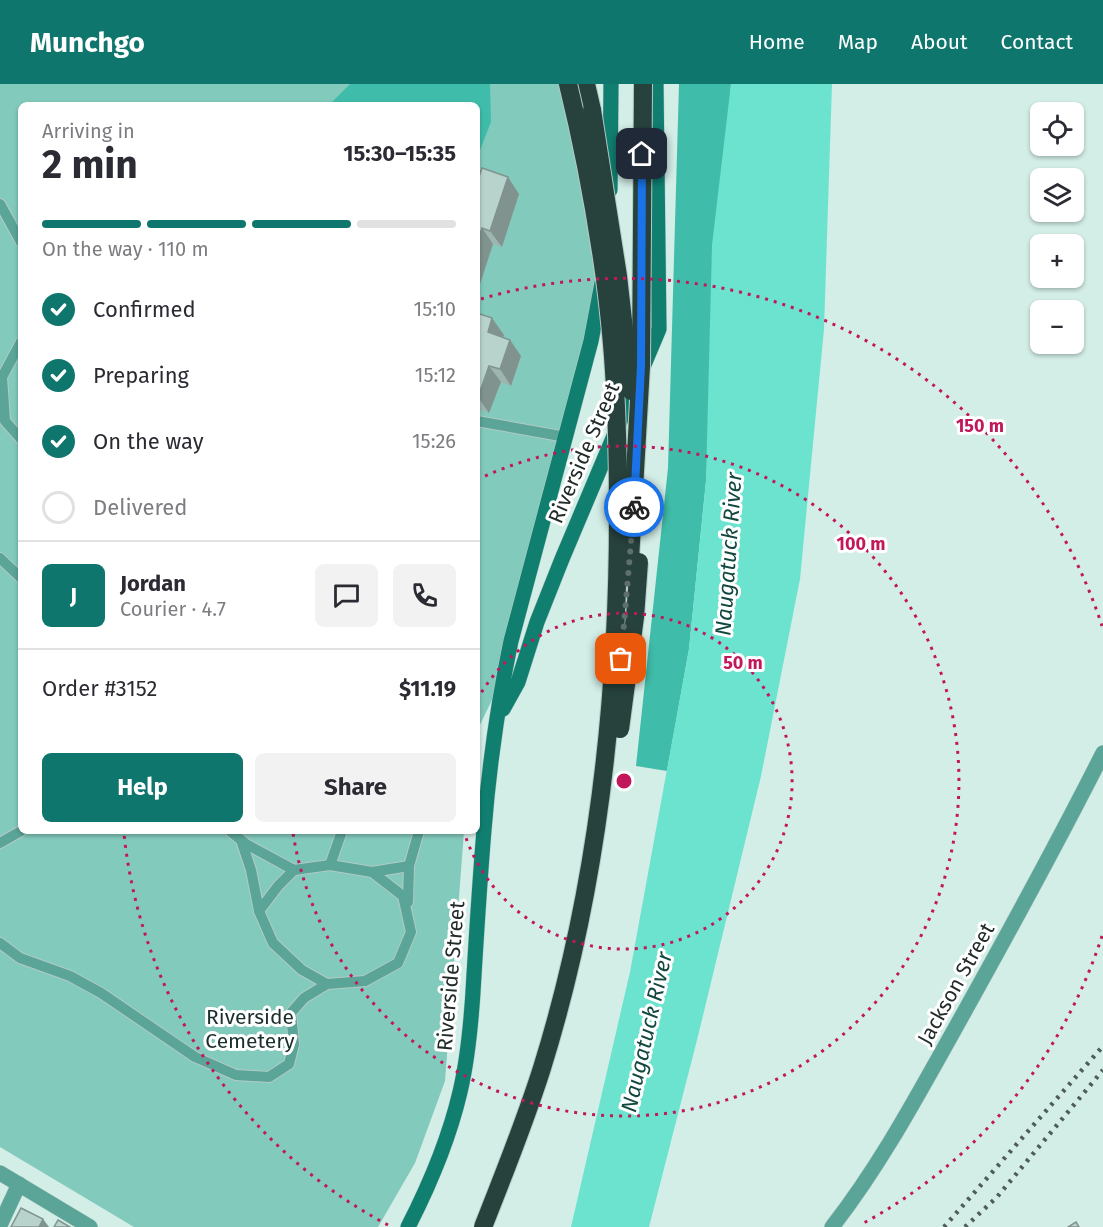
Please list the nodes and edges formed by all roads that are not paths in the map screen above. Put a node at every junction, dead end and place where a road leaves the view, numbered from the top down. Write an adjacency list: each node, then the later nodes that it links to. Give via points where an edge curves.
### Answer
1 (568, 84): 27 (highway, bridge, via 606,282 618,447 617,618 612,699)
2 (588, 84): 12 (highway, bridge, via 618,276)
3 (611, 84): 11 (street, Riverside Street, via 607,246 591,341)
4 (643, 84): 12 (highway, bridge)
5 (654, 84): 15 (street, Riverside Street, via 659,329 562,559 518,682); 27 (highway, bridge, via 650,366 637,596 612,777)
6 (0, 204): 7 (lane)
7 (18, 237)
8 (18, 348): 10 (lane, via 2,377 5,421)
9 (480, 422): 11 (lane)
10 (18, 436)
11 (566, 436): 15 (street, Riverside Street, via 511,641)
12 (638, 446): 38 (highway, bridge, via 626,616 603,802 555,1053)
13 (0, 558): 14 (lane)
14 (18, 575)
15 (498, 720): 36 (street, Riverside Street, via 489,776 472,1004 462,1081 434,1173)
16 (1103, 753): 39 (street, Jackson Street, via 1022,910 907,1114 865,1183)
17 (18, 833): 22 (lane)
18 (234, 834): 21 (lane)
19 (341, 834): 23 (lane)
20 (418, 834): 24 (lane)
21 (241, 840): 25 (lane); 28 (lane)
22 (0, 843)
23 (330, 865): 25 (lane); 26 (lane)
24 (409, 866): 26 (lane); 29 (lane)
25 (294, 870): 28 (lane)
26 (372, 872): 29 (lane, via 403,896)
27 (584, 897): 37 (highway, bridge, via 543,1067)
28 (259, 911): 31 (lane, via 273,943 302,970)
29 (407, 915): 31 (lane, via 411,932 398,963 365,981)
30 (0, 943): 31 (lane, via 20,958 70,976 101,993 195,1057 236,1075 269,1077 289,1064 294,1044 291,1013 304,998)
31 (327, 984)
32 (0, 1173): 33 (street)
33 (19, 1184): 34 (street); 35 (street)
34 (0, 1225)
35 (90, 1227)
36 (408, 1227)
37 (483, 1227)
38 (495, 1227)
39 (832, 1227)

